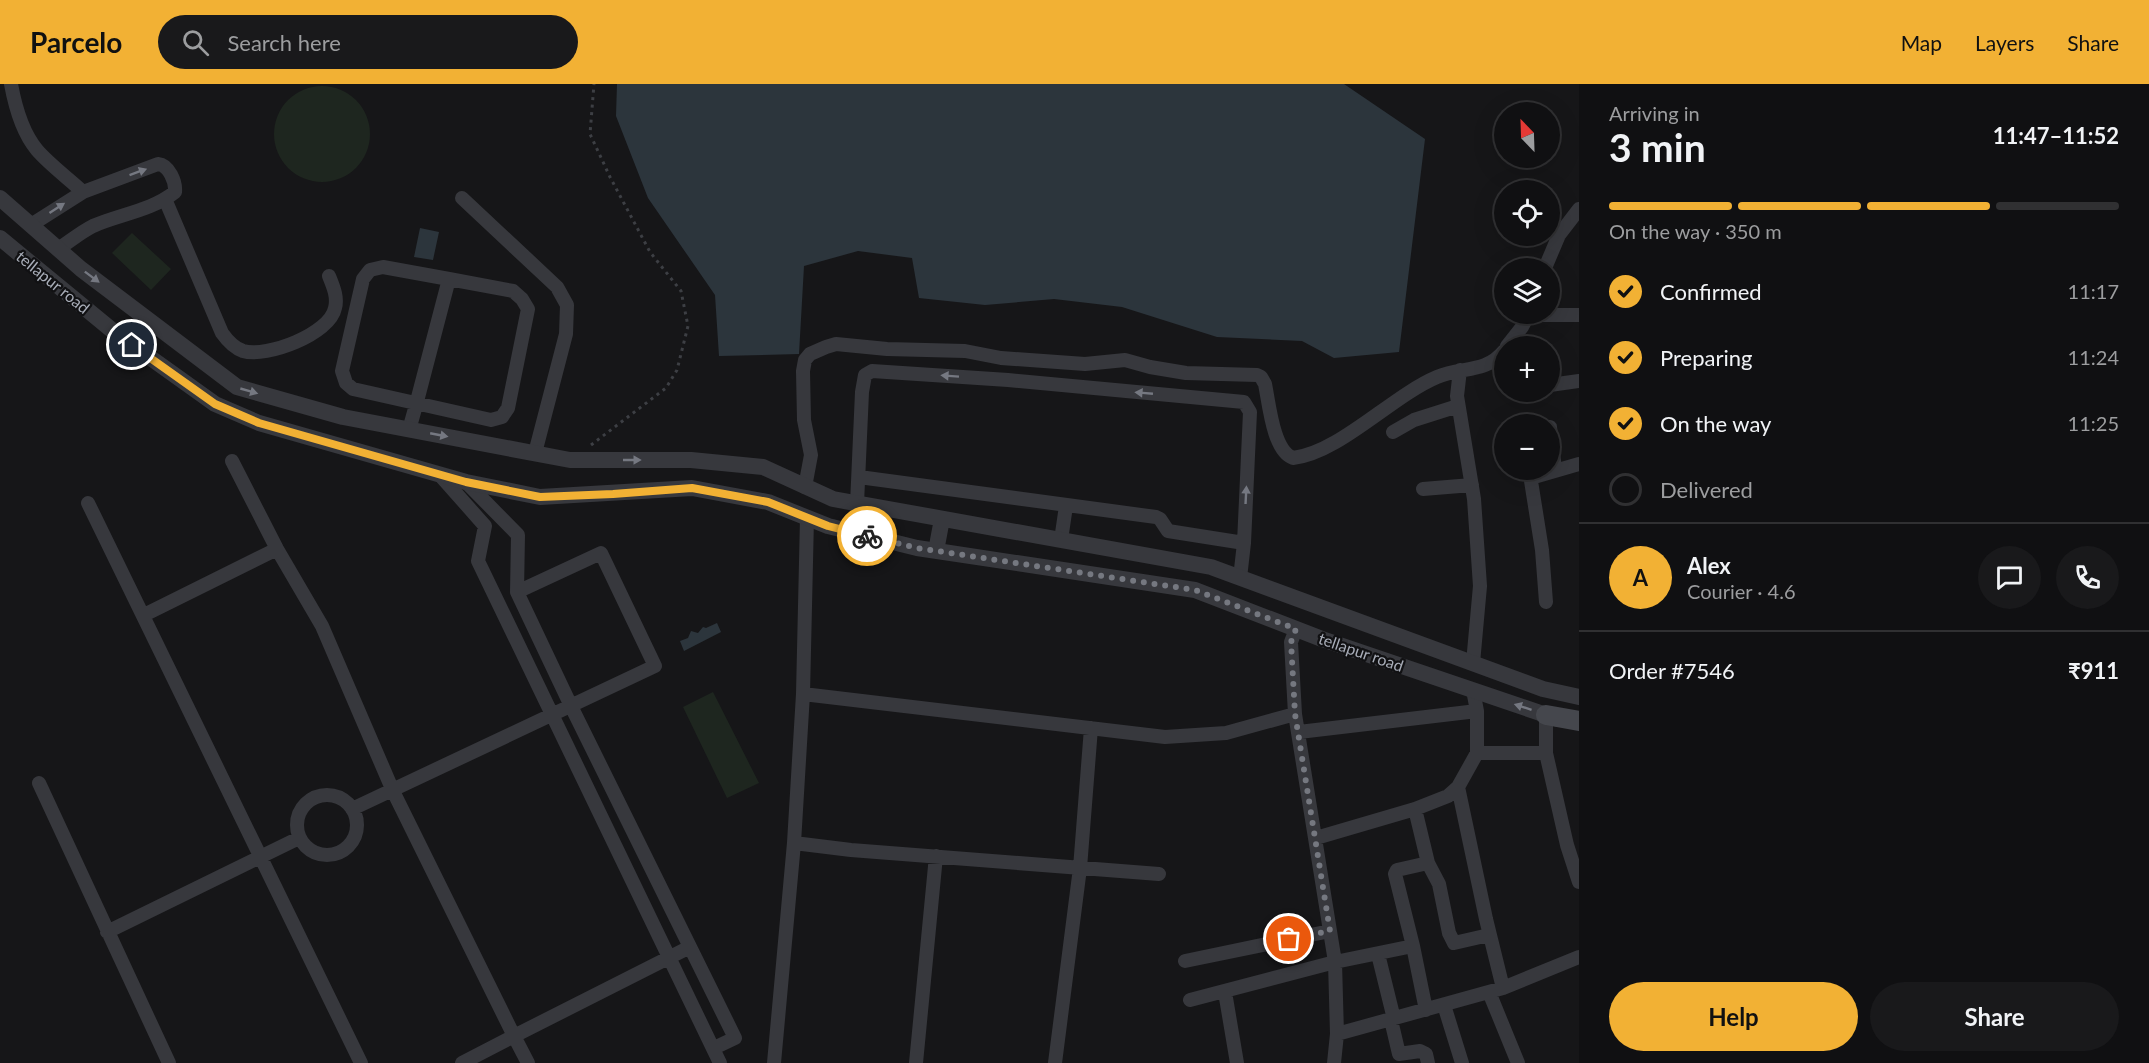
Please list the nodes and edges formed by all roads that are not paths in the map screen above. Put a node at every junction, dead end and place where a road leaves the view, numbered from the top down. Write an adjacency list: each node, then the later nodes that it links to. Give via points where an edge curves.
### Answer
1 (11, 84): 2 (street, via 15,106 37,150)
2 (83, 192): 5 (street, one-way to 5, via 158,164 167,168 176,188); 7 (street, one-way to 2)
3 (0, 198): 7 (street)
4 (462, 198): 23 (street, via 557,287 567,305 566,334)
5 (165, 199): 9 (street, via 92,227); 11 (street, via 222,333 242,351 278,348 311,336 335,310 336,298)
6 (1579, 209): 10 (street, via 1559,235)
7 (31, 225): 9 (street)
8 (0, 238): 27 (street, tellapur road, via 113,331 215,404 259,423)
9 (58, 249): 21 (street, one-way to 21, via 237,387 342,417)
10 (1549, 258)
11 (329, 276)
12 (449, 279): 19 (street); 19 (street, via 383,267 370,270 363,279 342,371 346,383 353,389); 19 (street, via 513,291 528,309 508,408 501,417 491,420)
13 (1560, 315): 14 (street)
14 (1579, 315)
15 (1494, 360): 16 (street, via 1481,368)
16 (1460, 370): 20 (street); 32 (street, via 1415,388 1336,441 1293,459 1281,449 1265,384 1257,375 1186,373 1125,360 1085,364 1001,358 965,351 836,344 810,354 803,370 804,420 811,455)
17 (1579, 381): 18 (street)
18 (1560, 384)
19 (416, 405): 21 (street)
20 (1458, 406): 22 (street, via 1414,420); 31 (street)
21 (409, 430): 23 (street, one-way to 23)
22 (1393, 432)
23 (535, 453): 32 (street, one-way to 32, via 570,460 691,460 763,467)
24 (232, 461): 41 (street)
25 (1579, 464): 26 (street)
26 (1560, 469)
27 (439, 474): 30 (street, tellapur road); 56 (street, via 485,526 478,561)
28 (859, 477): 35 (street); 36 (street); 40 (street, one-way to 28, via 1250,412 1244,402 872,370 865,375 862,392)
29 (1532, 480): 45 (street)
30 (466, 482): 37 (street, tellapur road, via 540,497 692,488 768,502); 44 (street, via 518,535)
31 (1472, 485): 33 (street); 48 (street, via 1480,586)
32 (805, 487): 35 (street, via 833,500)
33 (1423, 489)
34 (88, 503): 46 (street)
35 (857, 504): 38 (street)
36 (1066, 506): 39 (street); 40 (street, via 1156,517 1168,531)
37 (807, 518): 42 (street, tellapur road); 50 (street)
38 (942, 519): 39 (street); 42 (street)
39 (1061, 540): 43 (street, via 1211,567)
40 (1244, 548): 43 (street)
41 (277, 549): 46 (street); 65 (street, via 322,626)
42 (936, 551): 47 (street, tellapur road, via 1195,590)
43 (1240, 578): 48 (street)
44 (517, 592): 52 (street); 52 (street, via 602,553 655,666)
45 (1546, 602)
46 (144, 615): 71 (street)
47 (1296, 629): 49 (street, tellapur road); 54 (street, via 1291,642)
48 (1473, 663): 51 (street, via 1543,689)
49 (1473, 690): 53 (street); 55 (street, tellapur road, one-way to 49)
50 (803, 694): 59 (street); 70 (street)
51 (1579, 697)
52 (571, 706): 56 (street); 81 (street)
53 (1477, 711): 60 (street); 61 (street)
54 (1295, 714): 59 (street, via 1226,733 1165,737); 60 (street)
55 (1546, 715): 57 (main road); 58 (street, tellapur road); 62 (street)
56 (553, 716): 65 (street); 84 (street)
57 (1579, 721)
58 (1579, 726)
59 (1091, 728): 74 (street)
60 (1299, 732): 69 (street)
61 (1477, 753): 62 (street); 64 (street)
62 (1546, 753): 76 (street)
63 (39, 783): 78 (street)
64 (1458, 787): 67 (street, via 1448,796); 79 (street)
65 (393, 790): 66 (street); 95 (street)
66 (352, 809): 68 (street, via 336,796 315,798 297,819); 68 (street, via 357,829 348,847 339,853 320,855 304,846)
67 (1415, 809): 69 (street); 73 (street)
68 (299, 838): 71 (street)
69 (1316, 838): 77 (street)
70 (794, 843): 72 (street); 102 (street)
71 (260, 856): 78 (street); 98 (street)
72 (936, 856): 74 (street); 103 (street)
73 (1428, 862): 79 (street, via 1439,884 1452,940 1458,943); 80 (street, via 1397,870 1395,874)
74 (1080, 868): 75 (street); 104 (street)
75 (1160, 874)
76 (1579, 882)
77 (1330, 931): 85 (street); 86 (street)
78 (107, 932): 97 (street)
79 (1490, 935): 87 (street)
80 (1413, 946): 82 (street); 92 (street)
81 (690, 947): 84 (street); 96 (street, via 735,1038)
82 (1378, 954): 86 (street); 93 (street)
83 (1579, 957): 87 (street)
84 (668, 958): 95 (street); 96 (street)
85 (1185, 961)
86 (1335, 962): 88 (street); 94 (street)
87 (1503, 988): 89 (street)
88 (1225, 992): 90 (street); 105 (street)
89 (1489, 992): 91 (street); 109 (street)
90 (1190, 999)
91 (1444, 1005): 92 (street); 108 (street)
92 (1426, 1010): 93 (street)
93 (1393, 1020): 94 (street); 107 (street, via 1399,1054 1420,1051 1426,1054)
94 (1337, 1034): 106 (street)
95 (514, 1036): 99 (street); 100 (street)
96 (714, 1048): 101 (street)
97 (169, 1063)
98 (361, 1063)
99 (462, 1063)
100 (528, 1063)
101 (720, 1063)
102 (774, 1063)
103 (916, 1063)
104 (1055, 1063)
105 (1237, 1063)
106 (1334, 1063)
107 (1428, 1063)
108 (1462, 1063)
109 (1518, 1063)

